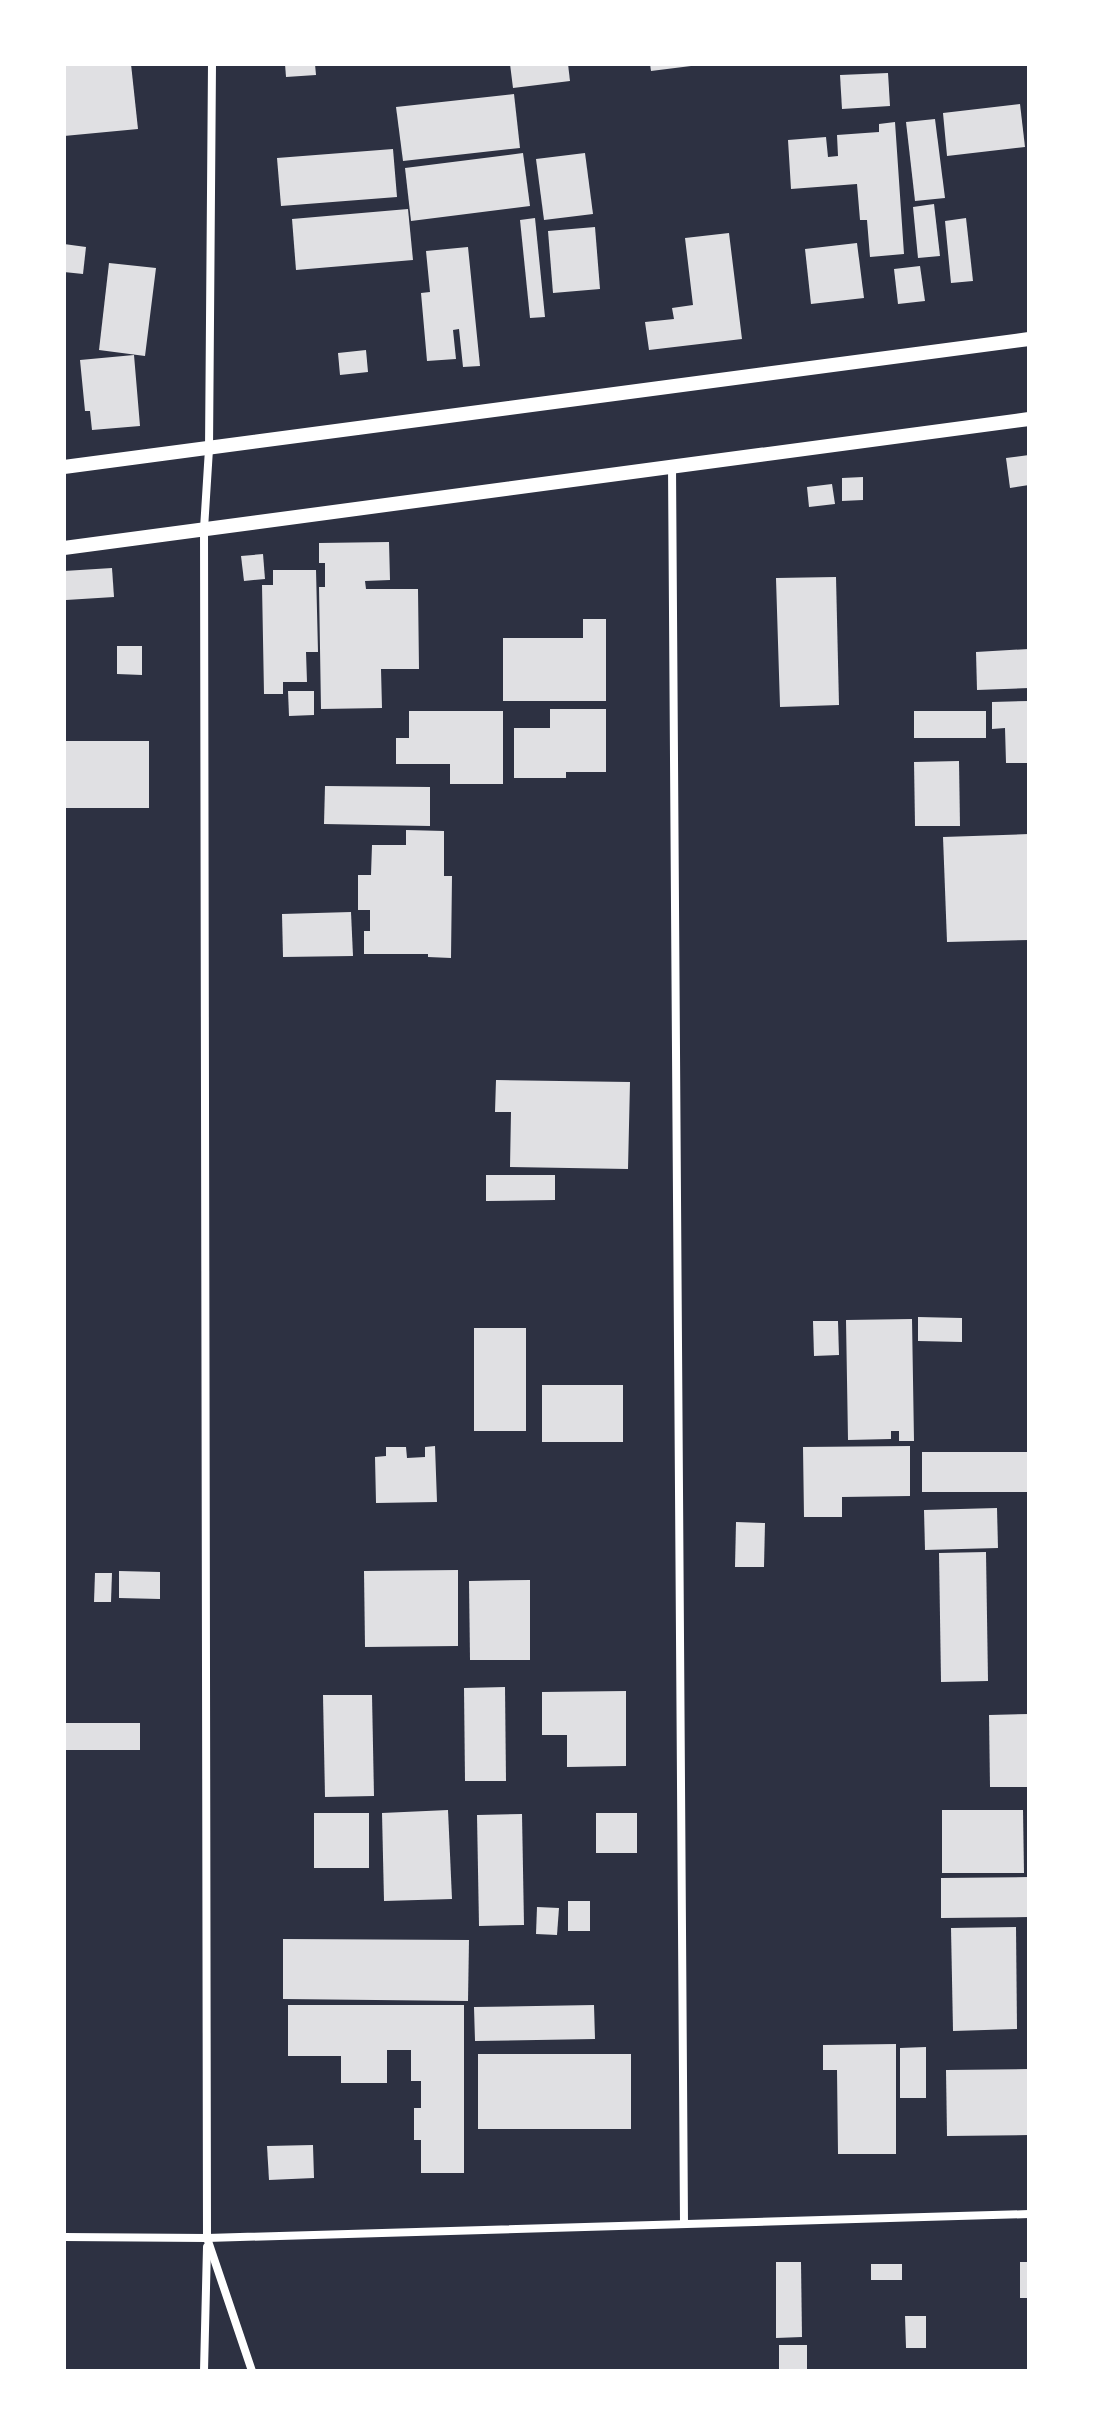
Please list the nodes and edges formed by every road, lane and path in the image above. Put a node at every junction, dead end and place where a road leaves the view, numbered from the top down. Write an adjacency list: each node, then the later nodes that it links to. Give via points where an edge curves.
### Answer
1 (212, 64): 4 (street)
2 (1029, 339): 4 (street)
3 (1029, 419): 5 (street)
4 (209, 449): 6 (street); 7 (street)
5 (672, 466): 7 (street); 10 (street)
6 (64, 467)
7 (204, 529): 8 (street); 12 (street)
8 (64, 548)
9 (1029, 2214): 10 (street)
10 (684, 2223): 12 (street)
11 (64, 2237): 12 (street)
12 (207, 2238): 13 (street); 14 (street)
13 (204, 2371)
14 (252, 2371)

